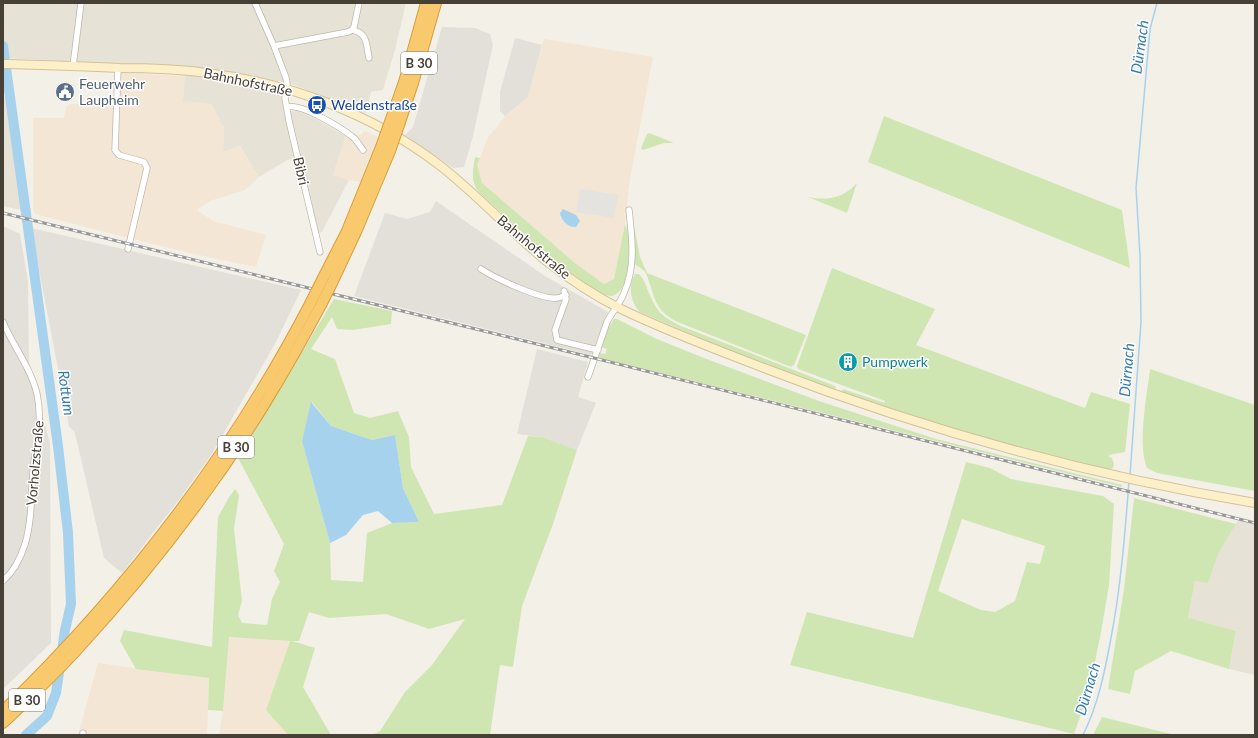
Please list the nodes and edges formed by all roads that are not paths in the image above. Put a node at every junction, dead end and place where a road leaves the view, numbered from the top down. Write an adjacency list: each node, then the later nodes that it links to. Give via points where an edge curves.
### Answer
1 (81, 3): 10 (street)
2 (255, 3): 7 (street)
3 (359, 3): 6 (street)
4 (426, 3): 14 (highway, B 30)
5 (436, 3): 14 (highway, B 30, via 413,83)
6 (352, 30): 7 (street); 8 (street, via 363,33)
7 (274, 46): 12 (street, via 286,78)
8 (369, 58)
9 (3, 64): 10 (main road, Bahnhofstraße)
10 (73, 66): 11 (main road, Bahnhofstraße)
11 (118, 68): 12 (main road, Bahnhofstraße, via 203,72); 17 (street, via 115,150 119,155 144,162 147,168)
12 (286, 88): 13 (street, Bibri); 21 (main road, Bahnhofstraße, via 351,112 424,154 461,182 545,259 585,288)
13 (287, 108): 15 (street, Bahnhofstraße, via 300,108 318,116 351,136); 18 (street, Bibri)
14 (396, 121): 20 (highway, B 30, bridge, via 356,232)
15 (364, 150)
16 (629, 210): 21 (street, via 632,269)
17 (128, 249)
18 (320, 252)
19 (481, 269): 23 (street, via 537,294 557,298 565,293 565,303 555,330 556,340)
20 (328, 280): 26 (highway, B 30, bridge, via 311,302 259,395 196,490); 26 (highway, B 30, bridge, via 321,305 267,400 232,454 203,496)
21 (617, 306): 23 (street, via 609,318); 25 (main road, Bahnhofstraße, via 686,338 789,378 966,437 1122,477)
22 (3, 322): 27 (street, Vorholzstraße, via 37,393 40,425 33,472 29,530 16,563)
23 (598, 350): 24 (street)
24 (588, 377)
25 (1255, 503)
26 (133, 577): 28 (highway, B 30)
27 (3, 581)
28 (123, 589): 29 (highway, B 30); 30 (highway, B 30, via 73,655)
29 (3, 711)
30 (3, 723)

